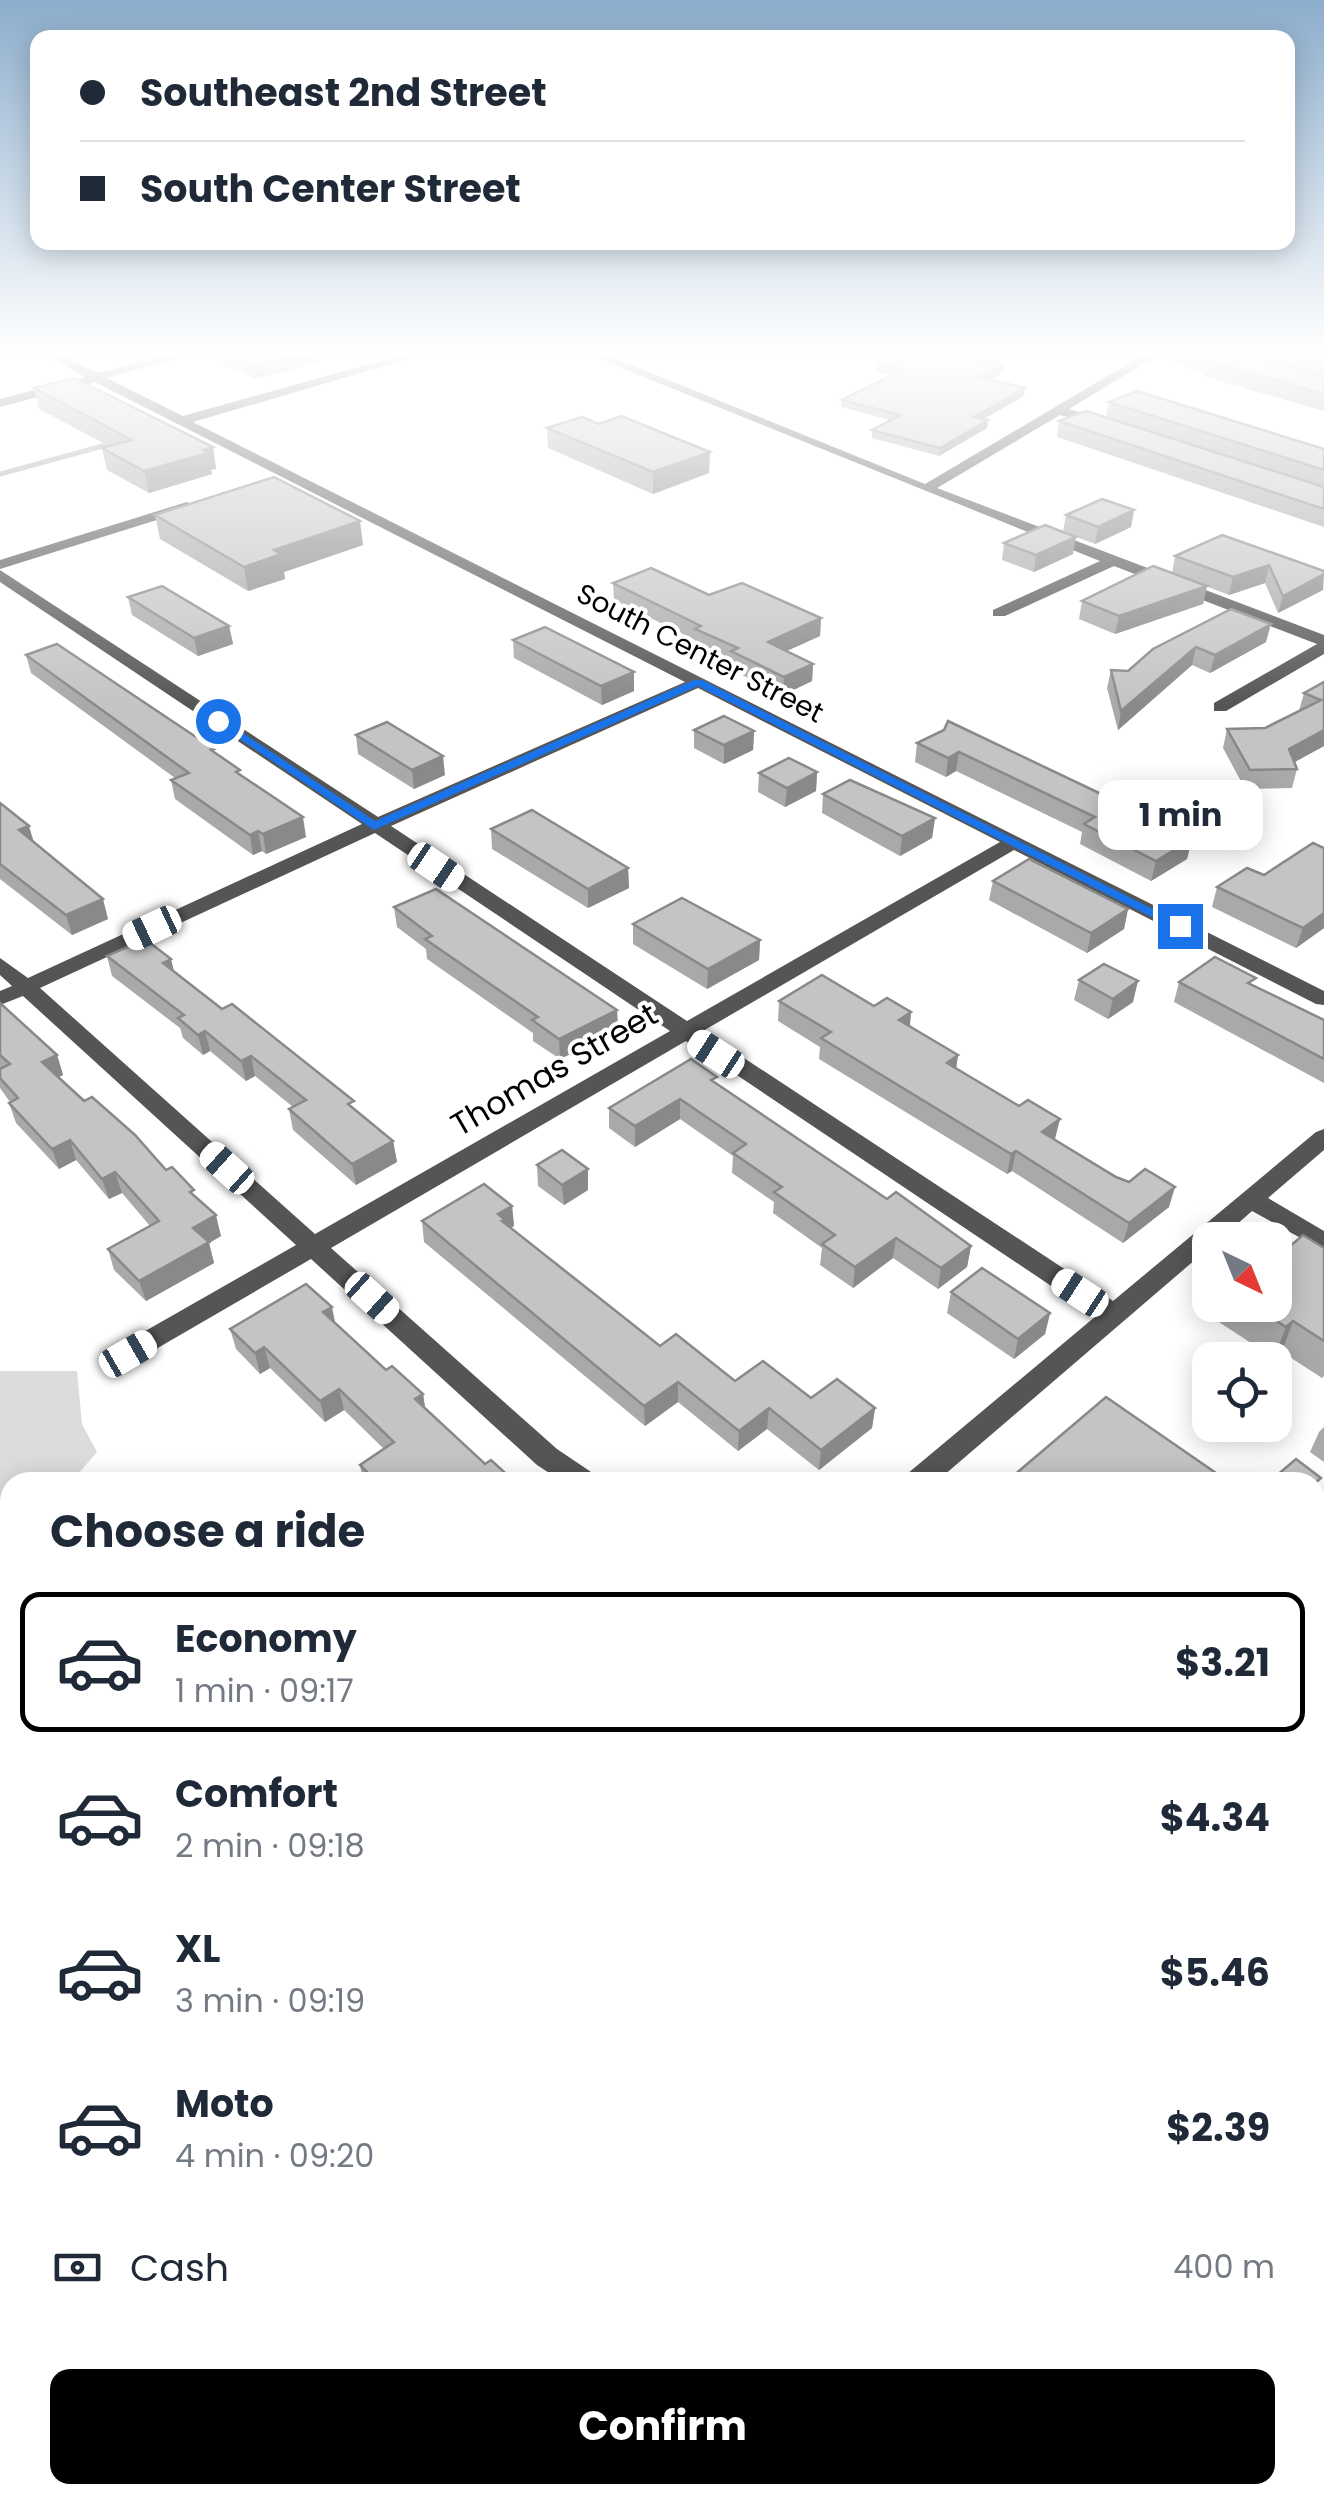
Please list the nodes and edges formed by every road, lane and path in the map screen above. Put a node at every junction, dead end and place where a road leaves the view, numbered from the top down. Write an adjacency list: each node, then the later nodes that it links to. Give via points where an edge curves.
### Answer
1 (269, 472): 13 (street, South Center Street)
2 (883, 472): 4 (street)
3 (955, 472): 4 (street)
4 (926, 489): 6 (street)
5 (198, 502): 7 (street)
6 (1112, 561): 9 (street); 11 (street)
7 (0, 565)
8 (0, 574): 15 (street)
9 (999, 613)
10 (1324, 619): 11 (street)
11 (1301, 632): 12 (street)
12 (1324, 644): 14 (street)
13 (698, 682): 15 (street); 16 (street, South Center Street)
14 (1220, 707)
15 (374, 826): 18 (street); 21 (street)
16 (1014, 842): 19 (street, South Center Street); 21 (street, Thomas Street)
17 (0, 964): 18 (street)
18 (26, 987): 20 (street); 25 (street)
19 (1320, 992)
20 (0, 999)
21 (684, 1032): 25 (street, Thomas Street); 26 (street)
22 (1324, 1138): 23 (street)
23 (1250, 1199): 24 (street); 26 (street)
24 (1324, 1242)
25 (313, 1246): 27 (street, Thomas Street); 28 (street)
26 (1113, 1314): 29 (street)
27 (128, 1354)
28 (569, 1472)
29 (929, 1472)

